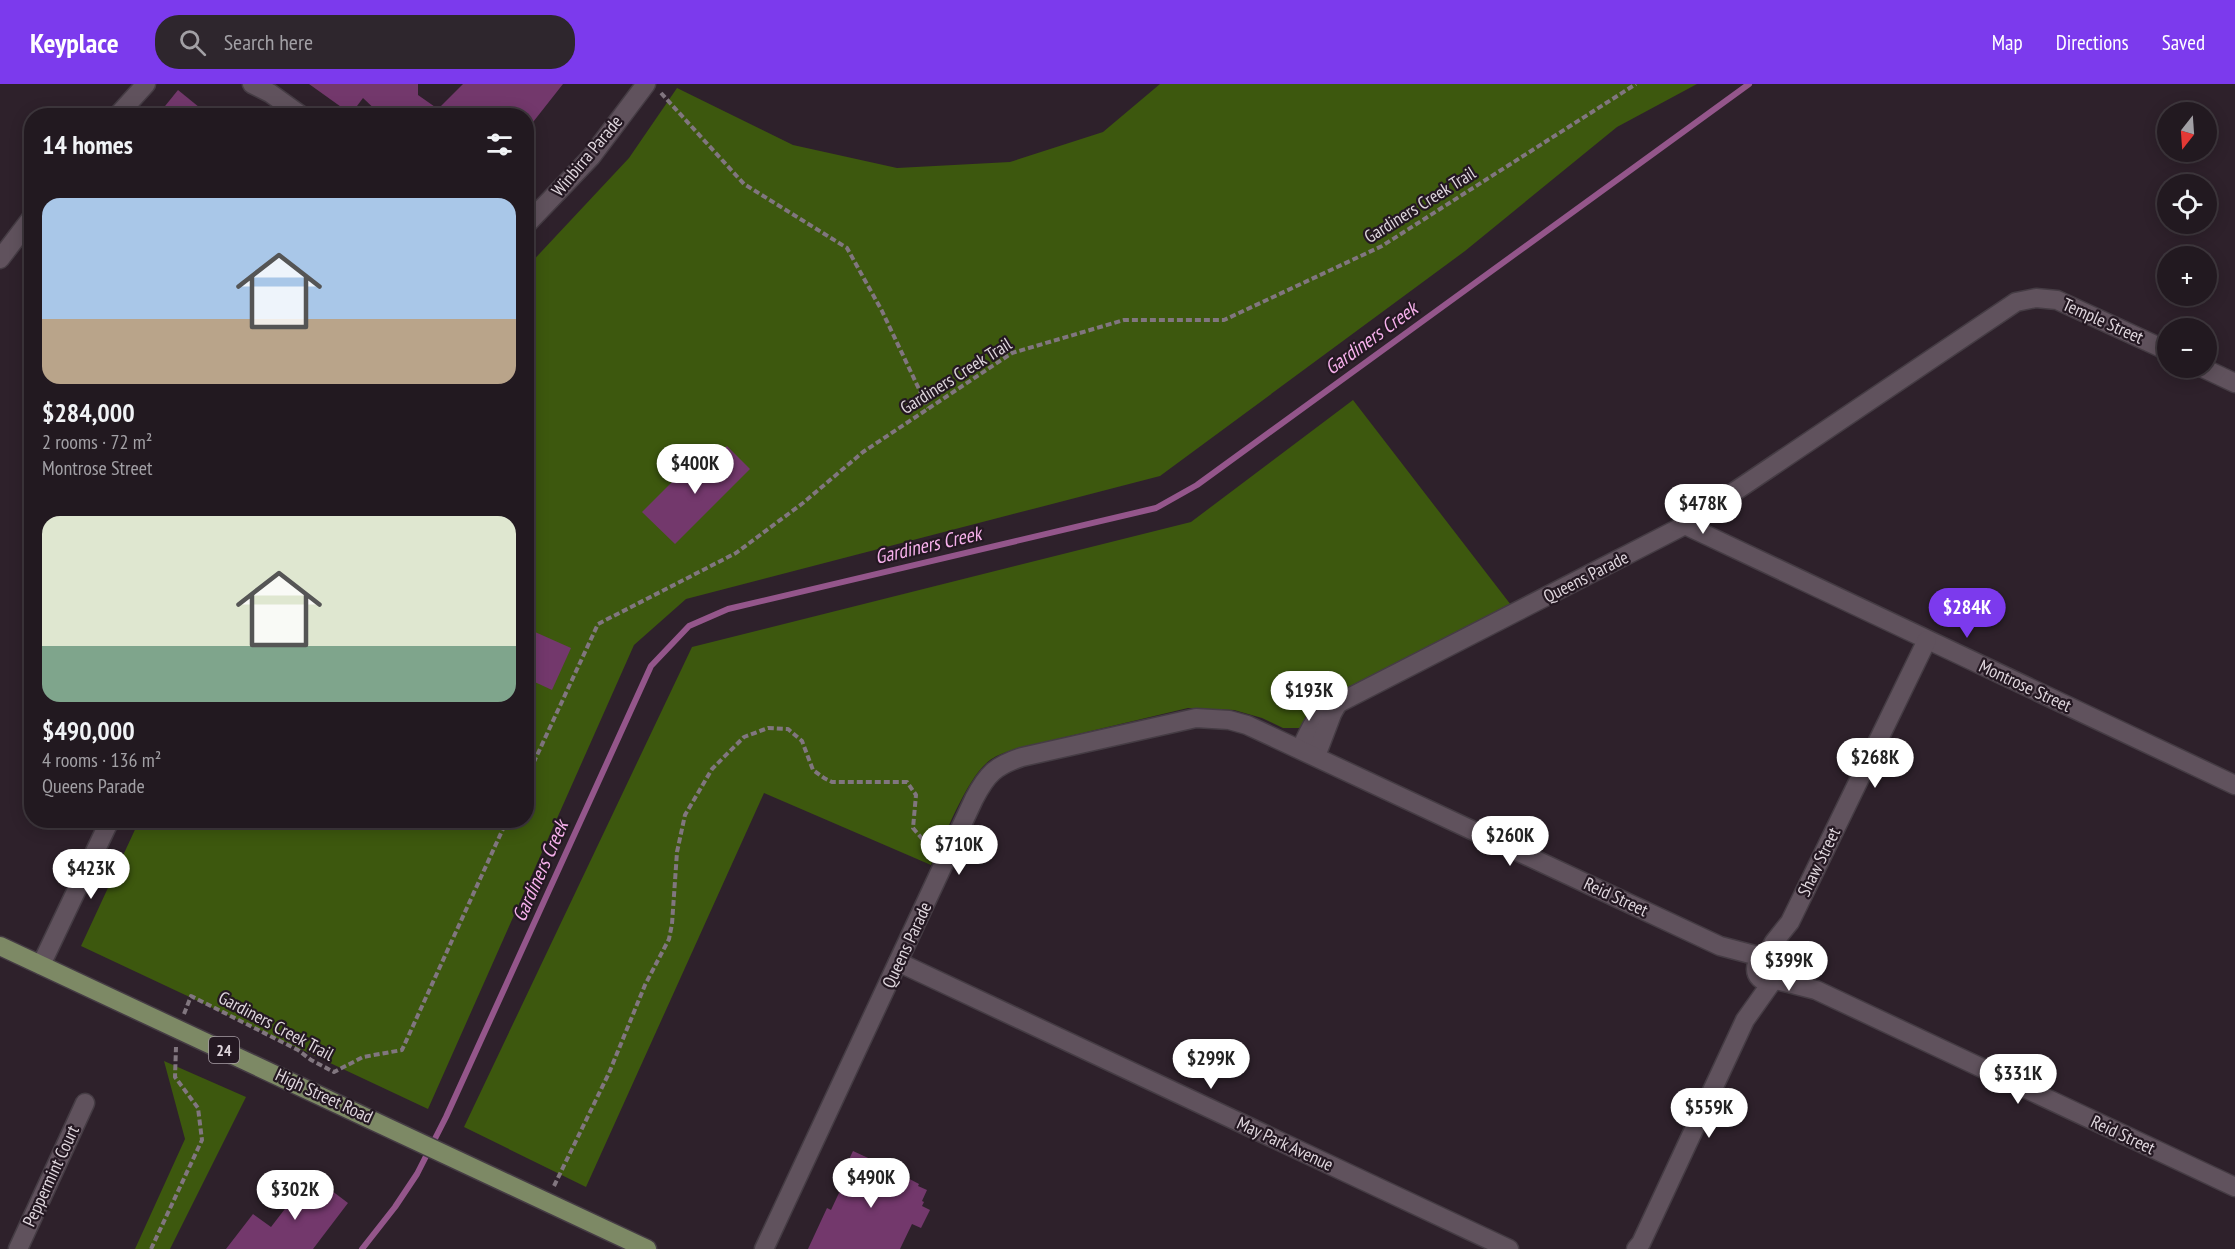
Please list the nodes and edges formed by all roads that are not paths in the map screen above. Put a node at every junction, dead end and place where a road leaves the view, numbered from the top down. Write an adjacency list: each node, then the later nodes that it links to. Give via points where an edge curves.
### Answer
1 (146, 84): 4 (street)
2 (252, 84): 5 (street)
3 (652, 87): 6 (street, Winbirra Parade)
4 (124, 108)
5 (291, 108)
6 (534, 217)
7 (24, 228): 8 (street)
8 (0, 259)
9 (2036, 298): 10 (street, Temple Street, via 2071,305); 13 (street, Queens Parade, via 2008,306)
10 (2157, 346)
11 (2217, 375): 12 (street)
12 (2235, 383)
13 (1685, 525): 14 (street, Montrose Street); 15 (street, Queens Parade, via 1326,708 1319,715)
14 (1927, 640): 16 (street, Montrose Street); 21 (street, Shaw Street, via 1790,922 1786,948)
15 (1308, 752): 19 (street, Queens Parade, via 1247,725 1196,718 1022,757 996,768 974,798); 21 (street, Reid Street)
16 (2235, 785)
17 (106, 828): 20 (street)
18 (0, 946): 20 (main road, High Street Road / 24)
19 (898, 962): 27 (street, Queens Parade); 28 (street, May Park Avenue)
20 (41, 965): 26 (main road, High Street Road / 24)
21 (1769, 969): 23 (street, Reid Street); 24 (street, Shaw Street)
22 (85, 1103): 25 (street, Peppermint Court)
23 (2235, 1187)
24 (1639, 1247)
25 (18, 1249)
26 (647, 1249)
27 (764, 1249)
28 (1509, 1249)

